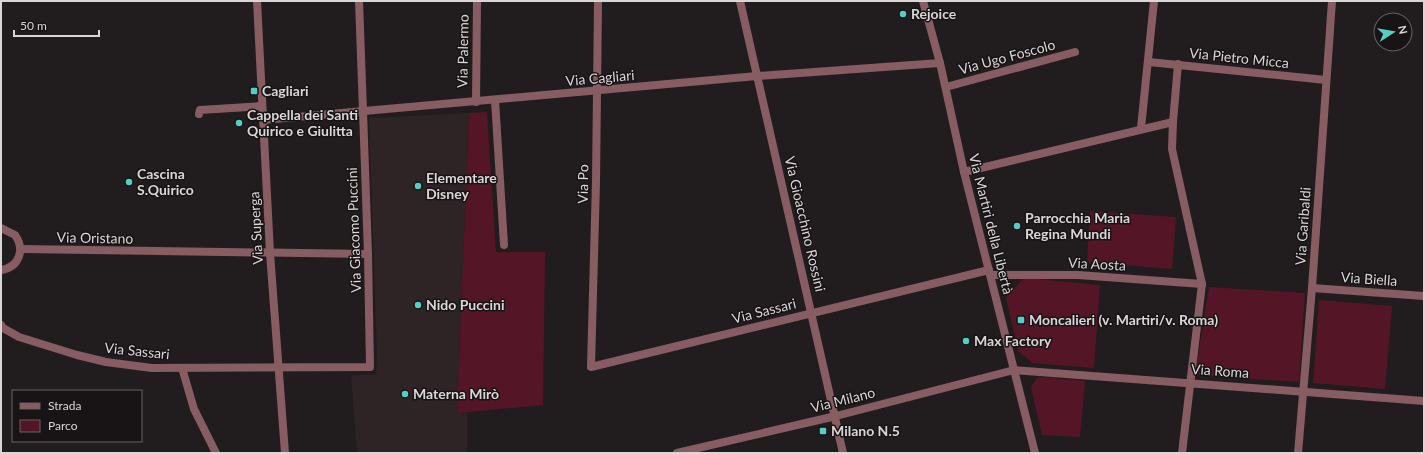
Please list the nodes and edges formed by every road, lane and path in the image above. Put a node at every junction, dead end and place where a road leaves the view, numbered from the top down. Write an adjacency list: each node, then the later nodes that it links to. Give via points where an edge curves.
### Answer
1 (257, 1): 19 (street, Via Superga)
2 (359, 1): 20 (street, Via Giacomo Puccini)
3 (477, 1): 18 (street, Via Palermo)
4 (598, 1): 16 (street, Via Po)
5 (740, 1): 13 (street, Via Gioacchino Rossini)
6 (923, 1): 11 (street, Via Martiri della Libertà)
7 (1154, 1): 10 (street)
8 (1332, 1): 14 (street, Via Garibaldi)
9 (1075, 52): 15 (street, Via Ugo Foscolo)
10 (1149, 62): 12 (street, Via Pietro Micca); 24 (street)
11 (940, 63): 13 (street, Via Cagliari); 15 (street, Via Martiri della Libertà)
12 (1178, 64): 14 (street, Via Pietro Micca); 23 (street)
13 (758, 76): 16 (street, Via Cagliari); 36 (street, Via Gioacchino Rossini)
14 (1326, 80): 34 (street, Via Garibaldi)
15 (946, 87): 25 (street, Via Martiri della Libertà)
16 (596, 92): 17 (street, Via Cagliari); 39 (street, Via Po)
17 (495, 100): 18 (street, Via Cagliari); 27 (street)
18 (476, 102): 20 (street, Via Cagliari)
19 (262, 106): 21 (street, via 200,110); 22 (street, Via Superga)
20 (363, 112): 22 (street, Via Cagliari); 30 (street, Via Giacomo Puccini)
21 (199, 114)
22 (263, 120): 29 (street, Via Superga)
23 (1173, 122): 24 (street); 33 (street, via 1172,149)
24 (1141, 128): 25 (street)
25 (964, 172): 32 (street, Via Martiri della Libertà)
26 (1, 228): 28 (street, via 14,235)
27 (504, 245)
28 (20, 249): 29 (street, Via Oristano); 31 (street, via 19,258 14,264)
29 (270, 253): 30 (street, Via Oristano); 38 (street, Via Superga)
30 (368, 254): 38 (street, Via Giacomo Puccini, via 370,367)
31 (1, 270)
32 (990, 273): 33 (street, Via Aosta, via 1078,274); 36 (street, Via Sassari); 41 (street, Via Martiri della Libertà)
33 (1202, 284): 42 (street)
34 (1312, 288): 35 (street, Via Biella); 43 (street, Via Garibaldi)
35 (1424, 296)
36 (812, 313): 39 (street, Via Sassari); 45 (street, Via Gioacchino Rossini)
37 (1, 325): 40 (street, Via Sassari, via 19,336 106,362 152,368)
38 (278, 367): 40 (street, Via Sassari); 47 (street, Via Superga)
39 (591, 367)
40 (182, 368): 46 (street, via 194,409)
41 (1014, 370): 42 (street, Via Roma); 45 (street, Via Milano); 50 (street, Via Martiri della Libertà)
42 (1189, 382): 43 (street, Via Roma); 51 (street)
43 (1304, 390): 44 (street, Via Roma); 52 (street, Via Garibaldi)
44 (1424, 401)
45 (836, 416): 48 (street, Via Milano); 49 (street, Via Gioacchino Rossini)
46 (216, 453)
47 (284, 453)
48 (677, 453)
49 (843, 453)
50 (1035, 453)
51 (1182, 453)
52 (1298, 453)

